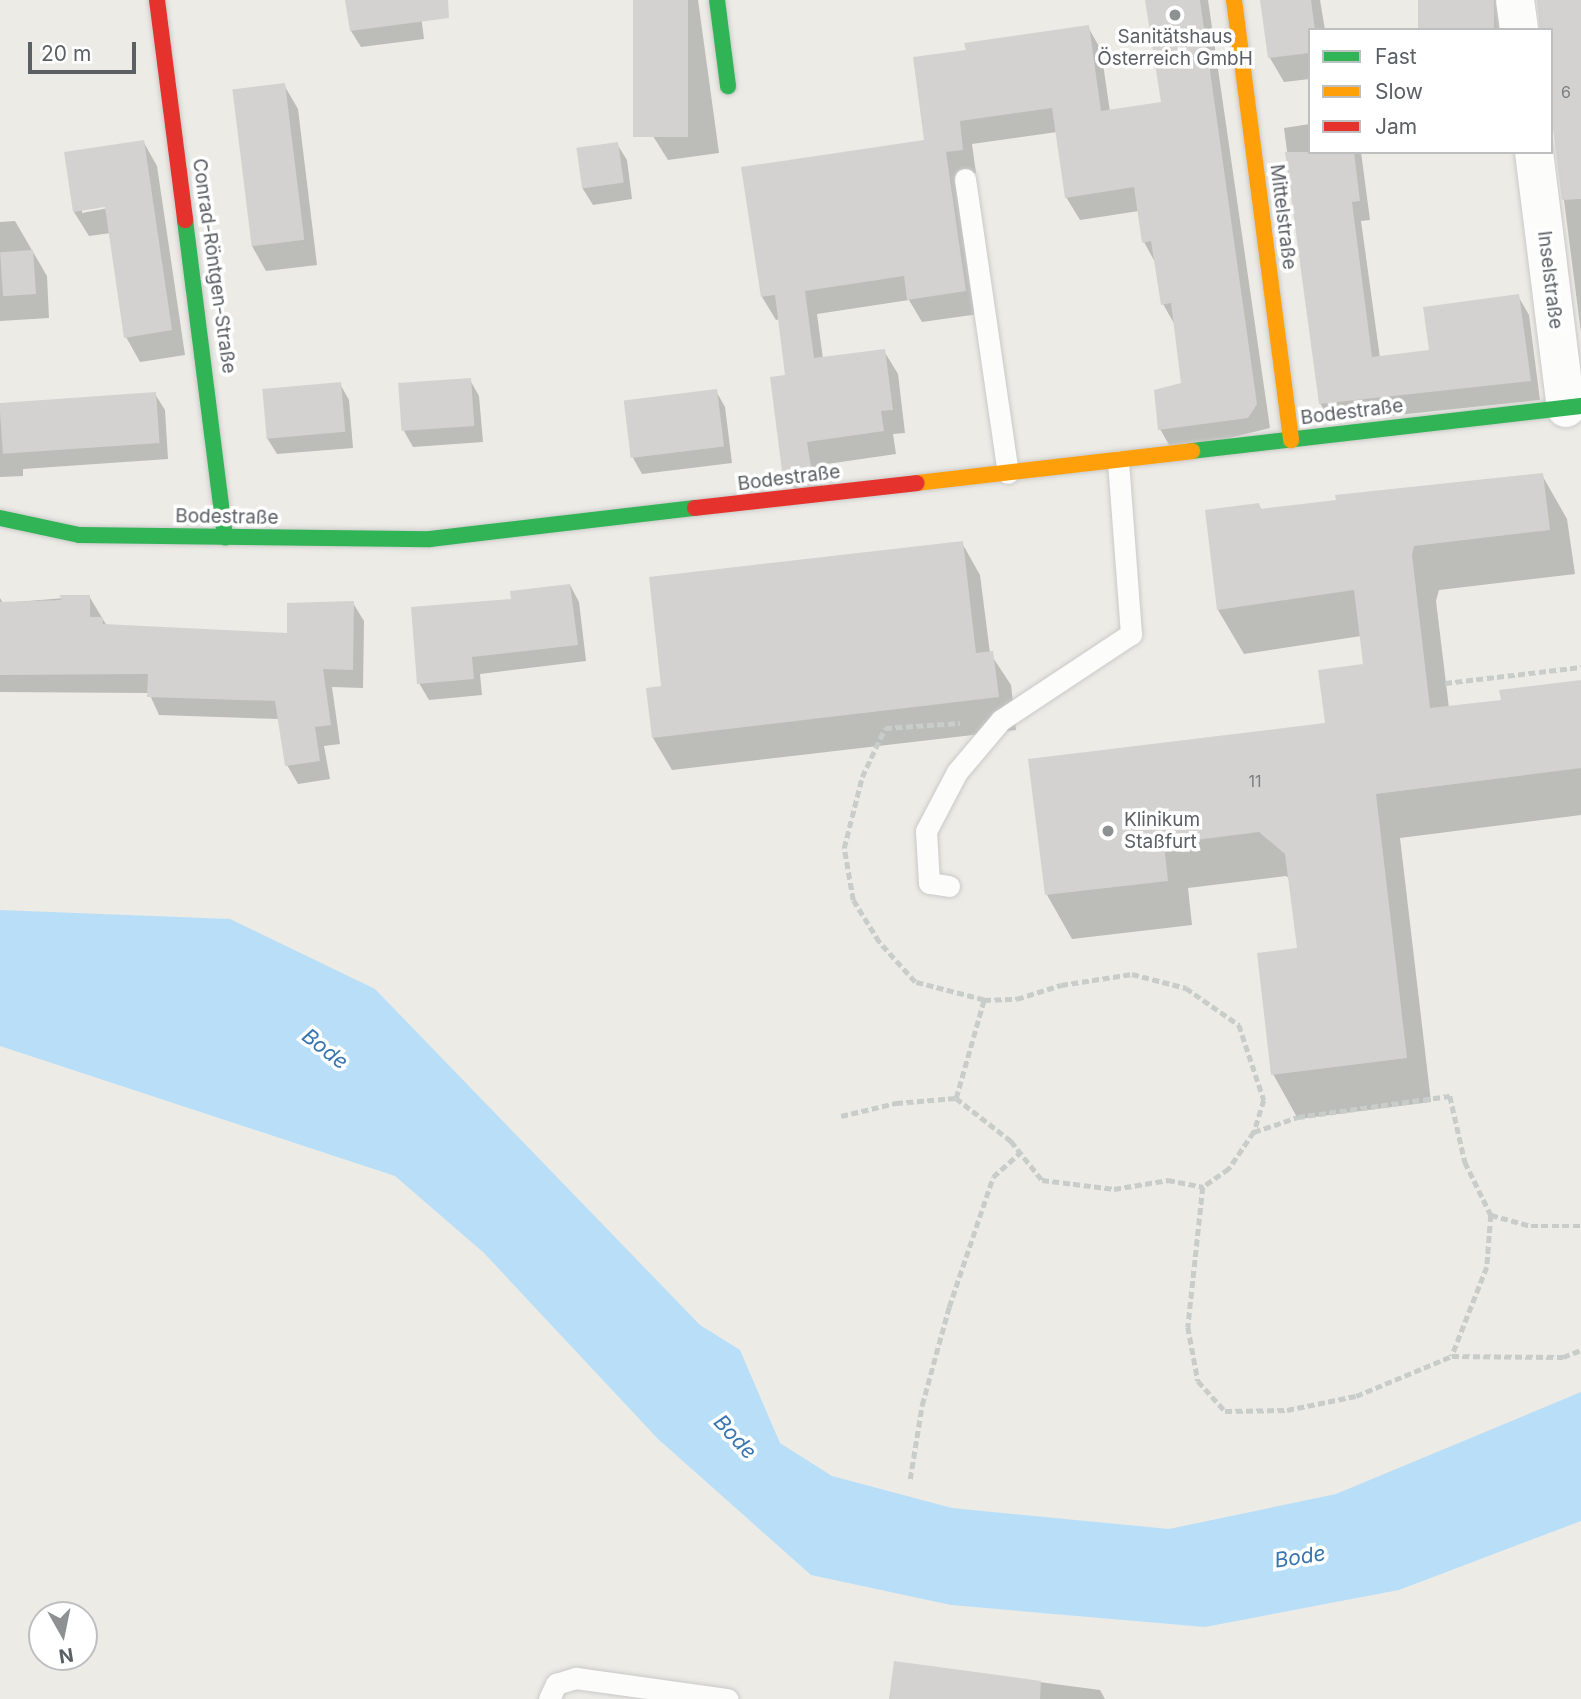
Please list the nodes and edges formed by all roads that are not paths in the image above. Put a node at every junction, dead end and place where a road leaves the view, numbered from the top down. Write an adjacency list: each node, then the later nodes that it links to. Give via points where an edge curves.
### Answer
1 (157, 0): 14 (street, Conrad-Röntgen-Straße)
2 (717, 0): 6 (street)
3 (1234, 0): 10 (street, Mittelstraße)
4 (1515, 0): 5 (street)
5 (1519, 28)
6 (728, 86)
7 (1534, 154): 9 (street, Inselstraße)
8 (965, 179): 12 (lane)
9 (1573, 407): 10 (street, Bodestraße)
10 (1291, 440): 11 (street, Bodestraße)
11 (1118, 461): 12 (street, Bodestraße); 15 (lane, via 1131,634 1000,720 957,772 926,831 929,883)
12 (1008, 473): 14 (street, Bodestraße, via 430,540)
13 (0, 518): 14 (street, Bodestraße, via 79,535)
14 (225, 537)
15 (949, 886)
16 (550, 1699): 17 (lane, via 556,1684 576,1678)
17 (728, 1699)

